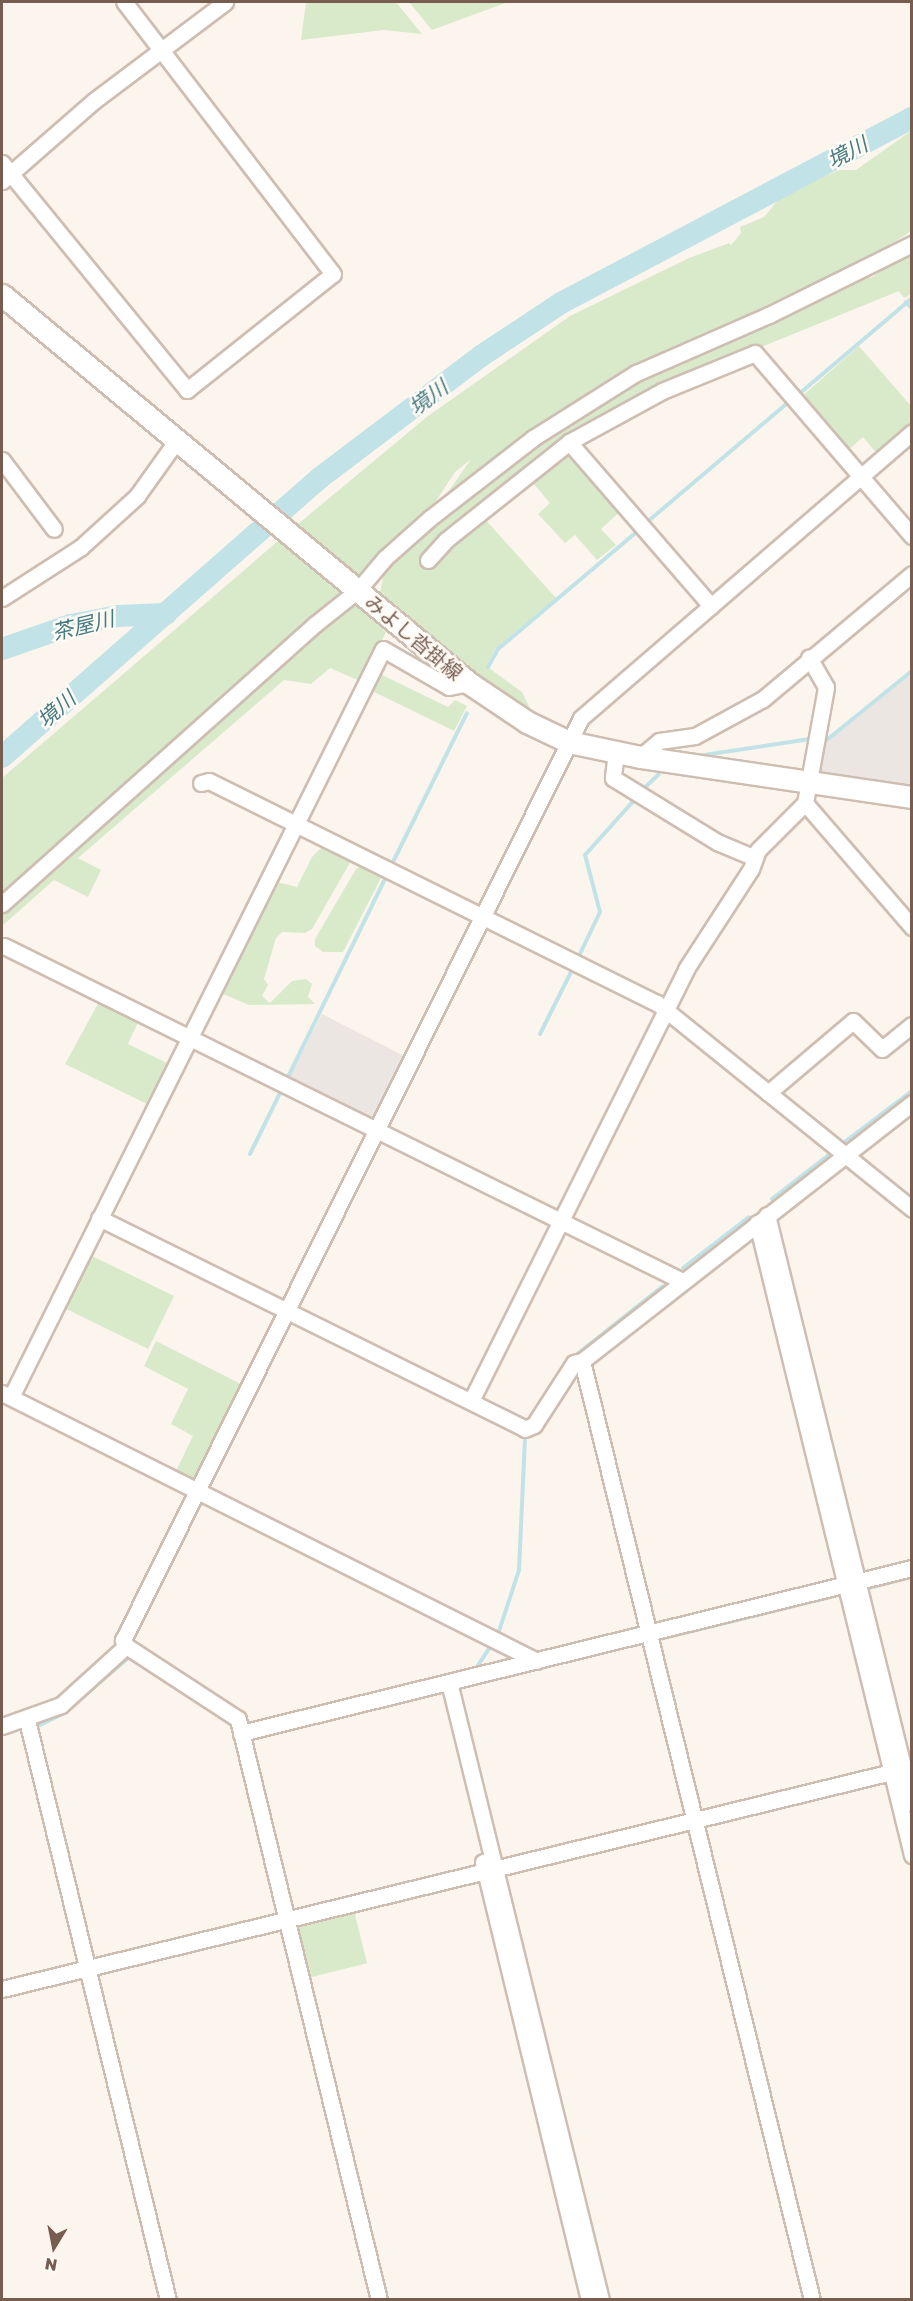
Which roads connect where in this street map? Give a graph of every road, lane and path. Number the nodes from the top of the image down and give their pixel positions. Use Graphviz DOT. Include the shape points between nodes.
graph roads {
  1 [pos="124,2"];
  2 [pos="225,2"];
  3 [pos="162,50"];
  4 [pos="4,172"];
  5 [pos="912,244"];
  6 [pos="2,295"];
  7 [pos="912,432"];
  8 [pos="570,442"];
  9 [pos="182,444"];
  10 [pos="2,460"];
  11 [pos="861,476"];
  12 [pos="54,529"];
  13 [pos="912,536"];
  14 [pos="428,560"];
  15 [pos="912,574"];
  16 [pos="358,590"];
  17 [pos="2,598"];
  18 [pos="711,606"];
  19 [pos="809,658"];
  20 [pos="469,683"];
  21 [pos="569,742"];
  22 [pos="616,752"];
  23 [pos="640,757"];
  24 [pos="201,783"];
  25 [pos="808,794"];
  26 [pos="912,797"];
  27 [pos="296,824"];
  28 [pos="755,858"];
  29 [pos="2,904"];
  30 [pos="482,916"];
  31 [pos="912,927"];
  32 [pos="4,946"];
  33 [pos="667,1011"];
  34 [pos="912,1025"];
  35 [pos="189,1037"];
  36 [pos="768,1093"];
  37 [pos="912,1103"];
  38 [pos="375,1130"];
  39 [pos="844,1156"];
  40 [pos="912,1209"];
  41 [pos="99,1218"];
  42 [pos="762,1219"];
  43 [pos="562,1222"];
  44 [pos="682,1281"];
  45 [pos="287,1310"];
  46 [pos="582,1361"];
  47 [pos="6,1395"];
  48 [pos="471,1401"];
  49 [pos="197,1490"];
  50 [pos="912,1568"];
  51 [pos="852,1583"];
  52 [pos="650,1634"];
  53 [pos="126,1646"];
  54 [pos="537,1661"];
  55 [pos="444,1683"];
  56 [pos="27,1720"];
  57 [pos="2,1726"];
  58 [pos="241,1733"];
  59 [pos="902,1770"];
  60 [pos="912,1803"];
  61 [pos="693,1820"];
  62 [pos="912,1855"];
  63 [pos="490,1870"];
  64 [pos="289,1919"];
  65 [pos="88,1969"];
  66 [pos="2,1989"];
  67 [pos="168,2300"];
  68 [pos="379,2300"];
  69 [pos="589,2300"];
  70 [pos="601,2300"];
  71 [pos="812,2300"];
  1 -- 3 [label="street"];
  2 -- 3 [label="street"];
  3 -- 4 [label="street"];
  3 -- 4 [label="street" via="333,274 187,390"];
  5 -- 16 [label="street" via="613,386 459,493 385,558"];
  6 -- 9 [label="main road, みよし沓掛線"];
  7 -- 11 [label="street"];
  8 -- 11 [label="street" via="662,391 755,353"];
  8 -- 14 [label="street" via="464,525"];
  8 -- 18 [label="street"];
  9 -- 16 [label="main road, みよし沓掛線"];
  9 -- 17 [label="street" via="137,496 81,547"];
  10 -- 12 [label="street"];
  11 -- 13 [label="street"];
  11 -- 18 [label="street"];
  15 -- 19 [label="street" via="853,627"];
  16 -- 20 [label="main road, みよし沓掛線"];
  16 -- 29 [label="street"];
  18 -- 21 [label="street" via="581,718"];
  19 -- 23 [label="street" via="763,699 695,736 659,741"];
  19 -- 25 [label="street" via="826,687"];
  20 -- 21 [label="main road, みよし沓掛線" via="527,722"];
  20 -- 27 [label="street" via="449,687 383,649"];
  21 -- 22 [label="main road, みよし沓掛線"];
  21 -- 30 [label="street"];
  22 -- 23 [label="main road, みよし沓掛線"];
  22 -- 28 [label="street" via="614,778 717,842"];
  23 -- 25 [label="main road, みよし沓掛線"];
  24 -- 27 [label="street" via="209,781"];
  25 -- 26 [label="main road, みよし沓掛線"];
  25 -- 28 [label="street"];
  25 -- 31 [label="street"];
  27 -- 30 [label="street"];
  27 -- 35 [label="street"];
  28 -- 33 [label="street" via="686,969"];
  30 -- 33 [label="street"];
  30 -- 38 [label="street"];
  32 -- 35 [label="street"];
  33 -- 36 [label="street"];
  33 -- 43 [label="street"];
  34 -- 36 [label="street" via="882,1049 853,1021"];
  35 -- 38 [label="street"];
  35 -- 41 [label="street"];
  36 -- 39 [label="street"];
  37 -- 39 [label="street"];
  38 -- 43 [label="street"];
  38 -- 45 [label="street"];
  39 -- 40 [label="street"];
  39 -- 42 [label="street"];
  41 -- 45 [label="street"];
  41 -- 47 [label="street"];
  42 -- 44 [label="street"];
  42 -- 51 [label="street"];
  43 -- 44 [label="street"];
  43 -- 48 [label="street"];
  44 -- 46 [label="street"];
  45 -- 48 [label="street"];
  45 -- 49 [label="street"];
  46 -- 48 [label="street" via="574,1363 534,1425 525,1429"];
  46 -- 52 [label="street"];
  47 -- 49 [label="street"];
  49 -- 53 [label="street" via="123,1640"];
  49 -- 54 [label="street"];
  50 -- 51 [label="street"];
  51 -- 52 [label="street"];
  51 -- 59 [label="street"];
  52 -- 54 [label="street"];
  52 -- 61 [label="street"];
  53 -- 56 [label="street" via="61,1705"];
  53 -- 58 [label="street" via="238,1719"];
  54 -- 55 [label="street"];
  55 -- 58 [label="street"];
  55 -- 63 [label="street"];
  56 -- 57 [label="street"];
  56 -- 65 [label="street"];
  58 -- 64 [label="street"];
  59 -- 60 [label="street"];
  59 -- 61 [label="street"];
  59 -- 62 [label="street"];
  61 -- 63 [label="street"];
  61 -- 71 [label="street"];
  63 -- 64 [label="street"];
  63 -- 69 [label="street"];
  63 -- 70 [label="street"];
  64 -- 65 [label="street"];
  64 -- 68 [label="street"];
  65 -- 66 [label="street"];
  65 -- 67 [label="street"];
}
